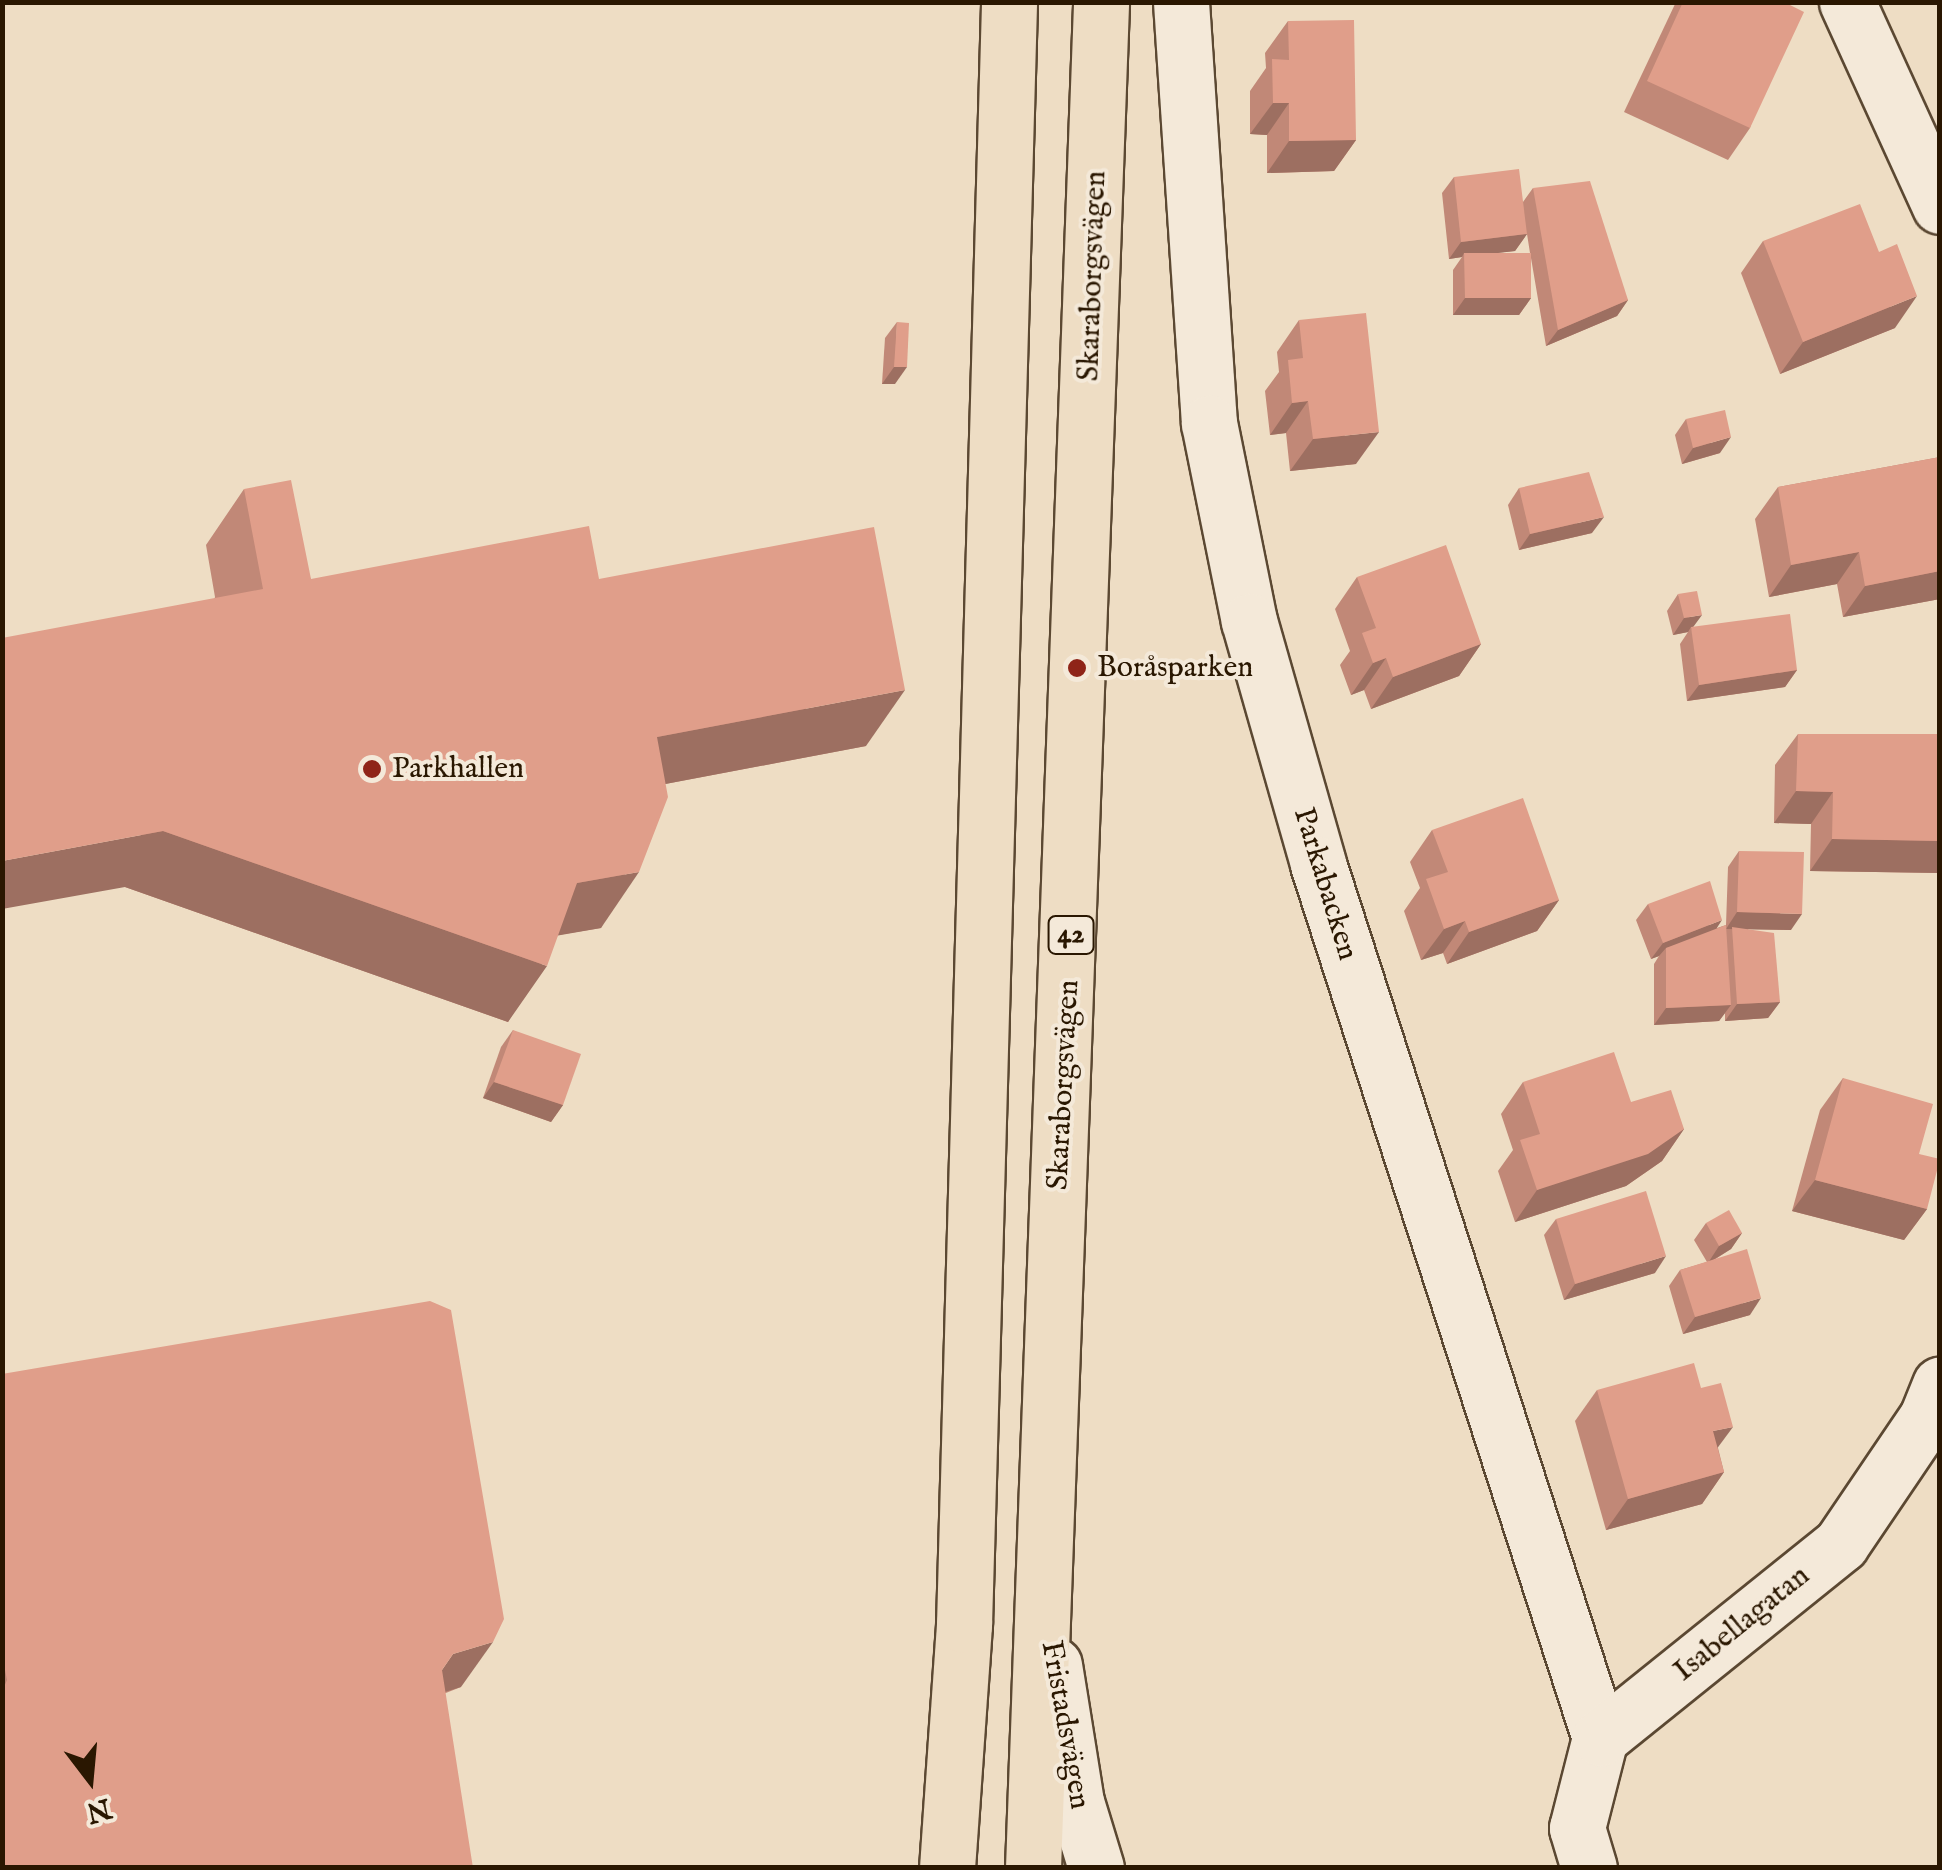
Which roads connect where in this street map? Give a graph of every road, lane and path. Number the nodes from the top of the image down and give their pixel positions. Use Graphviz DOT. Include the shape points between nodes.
graph roads {
  1 [pos="1009,2"];
  2 [pos="1101,2"];
  3 [pos="1181,2"];
  4 [pos="1847,2"];
  5 [pos="1940,206"];
  6 [pos="1940,1384"];
  7 [pos="1040,1580"];
  8 [pos="1600,1738"];
  9 [pos="947,1868"];
  10 [pos="1033,1868"];
  11 [pos="1096,1868"];
  12 [pos="1589,1868"];
  1 -- 9 [label="main road" via="964,1625"];
  2 -- 7 [label="main road, Skaraborgsvägen / 42" via="1068,1017"];
  3 -- 8 [label="street, Parkabacken" via="1209,422 1248,621 1318,864"];
  4 -- 5 [label="street"];
  6 -- 8 [label="street, Isabellagatan" via="1927,1416 1842,1544"];
  7 -- 10 [label="main road, Skaraborgsvägen / 42"];
  7 -- 11 [label="street, Fristadsvägen" via="1076,1802"];
  8 -- 12 [label="street" via="1578,1828"];
}
